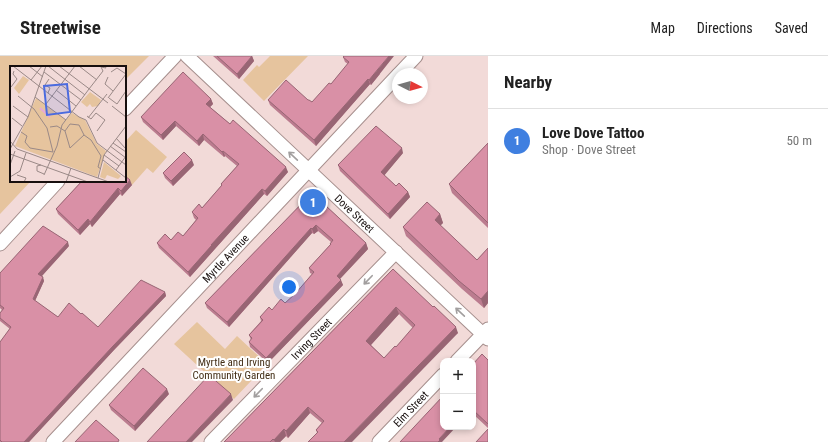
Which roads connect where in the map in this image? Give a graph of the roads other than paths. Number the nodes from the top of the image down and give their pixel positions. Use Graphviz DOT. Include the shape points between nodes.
graph roads {
  1 [pos="175,56"];
  2 [pos="187,56"];
  3 [pos="416,56"];
  4 [pos="405,68"];
  5 [pos="392,82"];
  6 [pos="126,108"];
  7 [pos="308,170"];
  8 [pos="57,182"];
  9 [pos="0,244"];
  10 [pos="396,252"];
  11 [pos="486,334"];
  12 [pos="460,358"];
  13 [pos="440,378"];
  14 [pos="53,442"];
  15 [pos="211,442"];
  16 [pos="379,442"];
  1 -- 6 [label="street"];
  7 -- 2 [label="street, Dove Street, one-way"];
  3 -- 4 [label="street, Myrtle Avenue"];
  5 -- 7 [label="street, Myrtle Avenue"];
  7 -- 10 [label="street, Dove Street"];
  7 -- 14 [label="street, Myrtle Avenue"];
  8 -- 9 [label="street"];
  11 -- 10 [label="street, Dove Street, one-way"];
  10 -- 15 [label="street, Irving Street, one-way"];
  11 -- 12 [label="street"];
  13 -- 16 [label="street, Elm Street"];
}
